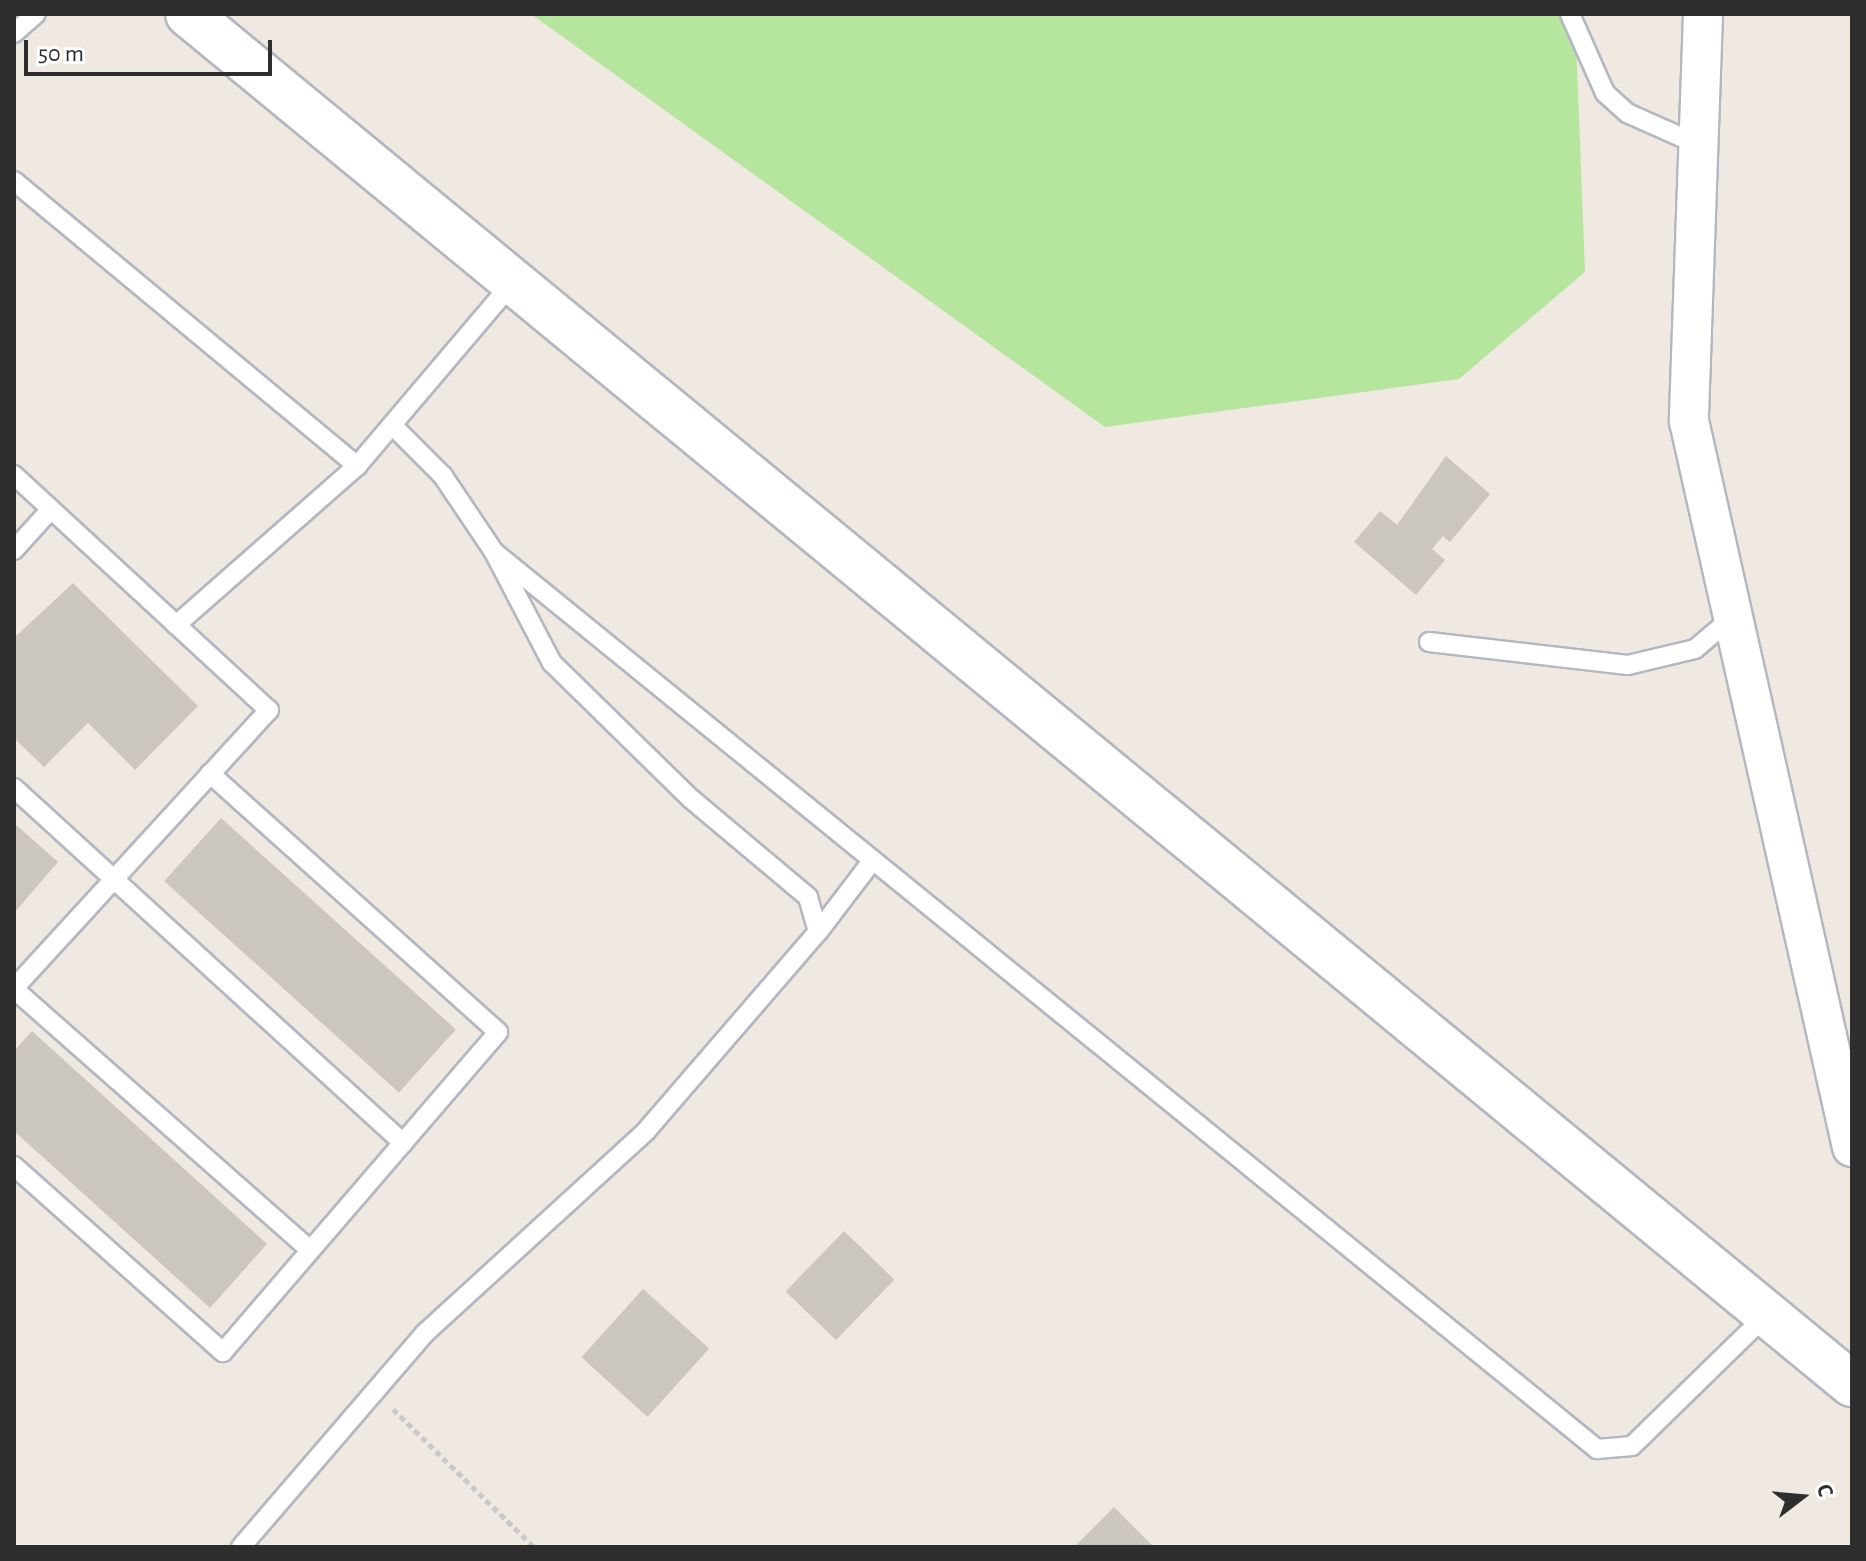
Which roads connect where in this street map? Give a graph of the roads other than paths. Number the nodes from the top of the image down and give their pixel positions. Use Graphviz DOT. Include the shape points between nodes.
graph roads {
  1 [pos="36,14"];
  2 [pos="188,14"];
  3 [pos="1570,14"];
  4 [pos="1703,14"];
  5 [pos="14,33"];
  6 [pos="1697,144"];
  7 [pos="14,181"];
  8 [pos="515,280"];
  9 [pos="392,425"];
  10 [pos="357,466"];
  11 [pos="14,475"];
  12 [pos="51,509"];
  13 [pos="14,550"];
  14 [pos="494,552"];
  15 [pos="1734,616"];
  16 [pos="176,625"];
  17 [pos="1429,642"];
  18 [pos="210,774"];
  19 [pos="14,788"];
  20 [pos="872,861"];
  21 [pos="114,879"];
  22 [pos="818,932"];
  23 [pos="14,989"];
  24 [pos="403,1143"];
  25 [pos="1852,1147"];
  26 [pos="14,1166"];
  27 [pos="310,1250"];
  28 [pos="1765,1316"];
  29 [pos="1852,1384"];
  30 [pos="241,1547"];
  1 -- 5 [label="lane"];
  2 -- 8 [label="main road"];
  3 -- 6 [label="lane" via="1605,93 1627,113"];
  4 -- 6 [label="street"];
  6 -- 15 [label="street" via="1689,421"];
  7 -- 10 [label="lane"];
  8 -- 9 [label="lane"];
  8 -- 28 [label="main road"];
  9 -- 10 [label="lane"];
  9 -- 14 [label="lane" via="443,476"];
  10 -- 16 [label="lane"];
  11 -- 12 [label="lane"];
  12 -- 13 [label="lane"];
  12 -- 16 [label="lane"];
  14 -- 20 [label="lane"];
  14 -- 22 [label="lane" via="552,663 690,798 808,897"];
  15 -- 17 [label="lane" via="1695,649 1628,665"];
  15 -- 25 [label="street"];
  16 -- 18 [label="lane" via="269,710"];
  18 -- 21 [label="lane"];
  18 -- 24 [label="lane" via="498,1032"];
  19 -- 21 [label="lane"];
  20 -- 22 [label="lane"];
  20 -- 28 [label="lane" via="1597,1449 1632,1446"];
  21 -- 23 [label="lane"];
  21 -- 24 [label="lane"];
  22 -- 30 [label="lane" via="646,1131 425,1333"];
  23 -- 27 [label="lane"];
  24 -- 27 [label="lane"];
  26 -- 27 [label="lane" via="223,1352"];
  28 -- 29 [label="main road"];
}
